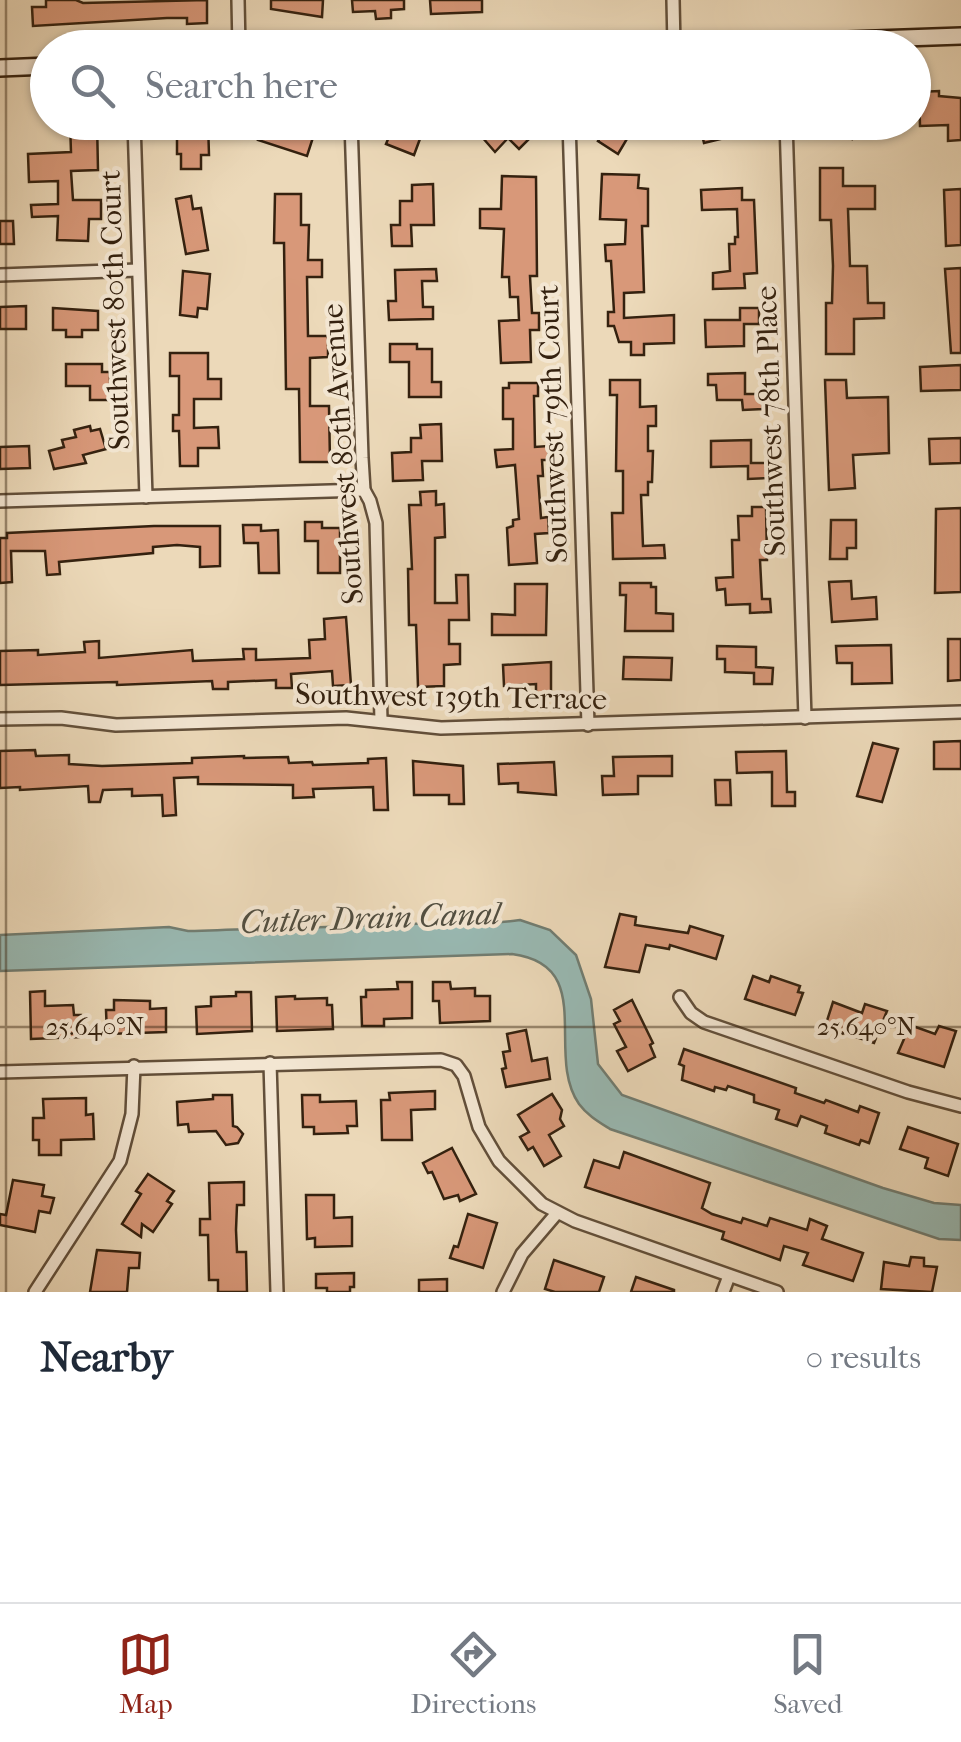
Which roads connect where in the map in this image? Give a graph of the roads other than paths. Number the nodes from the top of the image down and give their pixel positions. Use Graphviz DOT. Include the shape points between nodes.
graph roads {
  1 [pos="238,0"];
  2 [pos="673,0"];
  3 [pos="239,30"];
  4 [pos="674,30"];
  5 [pos="961,36"];
  6 [pos="931,38"];
  7 [pos="30,67"];
  8 [pos="0,68"];
  9 [pos="134,140"];
  10 [pos="353,140"];
  11 [pos="570,140"];
  12 [pos="787,140"];
  13 [pos="138,270"];
  14 [pos="0,275"];
  15 [pos="364,490"];
  16 [pos="146,497"];
  17 [pos="0,501"];
  18 [pos="961,712"];
  19 [pos="0,718"];
  20 [pos="805,718"];
  21 [pos="381,721"];
  22 [pos="588,724"];
  23 [pos="680,997"];
  24 [pos="270,1063"];
  25 [pos="134,1066"];
  26 [pos="0,1072"];
  27 [pos="961,1106"];
  28 [pos="557,1212"];
  29 [pos="730,1276"];
  30 [pos="34,1292"];
  31 [pos="277,1292"];
  32 [pos="503,1292"];
  33 [pos="723,1292"];
  34 [pos="777,1292"];
  1 -- 3 [label="street"];
  2 -- 4 [label="street"];
  5 -- 6 [label="street"];
  7 -- 8 [label="street"];
  9 -- 13 [label="street, Southwest 80th Court"];
  10 -- 15 [label="street, Southwest 80th Avenue"];
  11 -- 22 [label="street, Southwest 79th Court"];
  12 -- 20 [label="street, Southwest 78th Place"];
  13 -- 14 [label="street"];
  13 -- 16 [label="street, Southwest 80th Court"];
  15 -- 16 [label="street"];
  15 -- 21 [label="street, Southwest 80th Avenue" via="376,523"];
  16 -- 17 [label="street"];
  18 -- 20 [label="street, Southwest 139th Terrace"];
  19 -- 21 [label="street, Southwest 139th Terrace" via="116,724"];
  20 -- 22 [label="street, Southwest 139th Terrace"];
  21 -- 22 [label="street, Southwest 139th Terrace" via="441,728"];
  23 -- 27 [label="street" via="704,1022"];
  24 -- 25 [label="street"];
  24 -- 28 [label="street" via="426,1058 456,1066 498,1162"];
  24 -- 31 [label="street"];
  25 -- 26 [label="street"];
  25 -- 30 [label="street" via="132,1114 120,1161"];
  28 -- 29 [label="street"];
  28 -- 32 [label="street" via="522,1254"];
  29 -- 33 [label="street"];
  29 -- 34 [label="street"];
}
